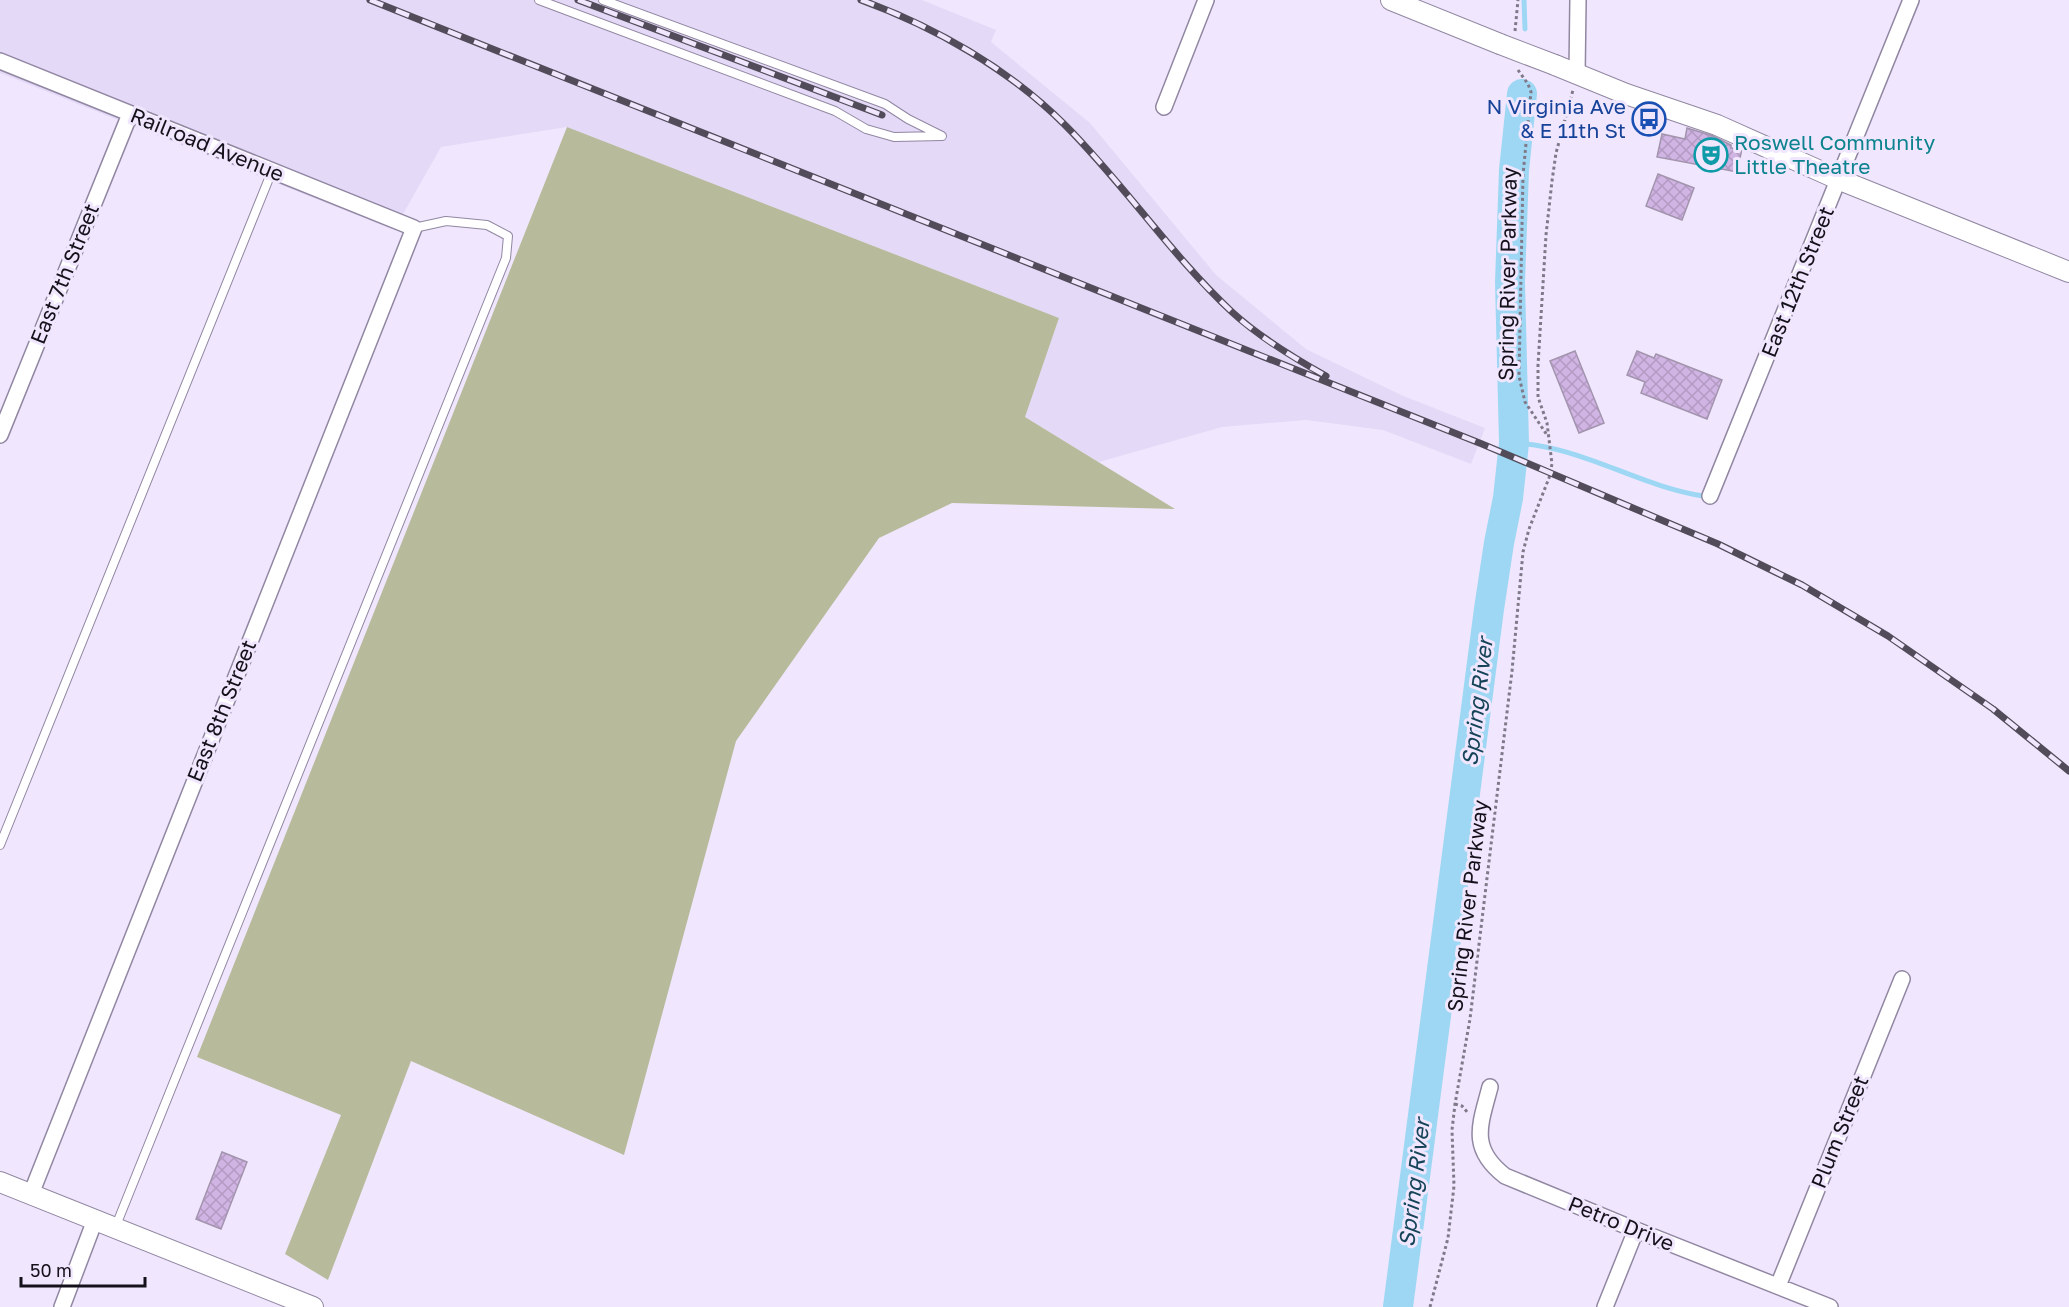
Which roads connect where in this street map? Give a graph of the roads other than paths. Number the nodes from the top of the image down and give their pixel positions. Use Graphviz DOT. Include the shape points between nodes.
graph roads {
  1 [pos="539,0"];
  2 [pos="603,0"];
  3 [pos="1206,0"];
  4 [pos="1391,0"];
  5 [pos="1578,0"];
  6 [pos="1911,0"];
  7 [pos="0,62"];
  8 [pos="1577,74"];
  9 [pos="1164,107"];
  10 [pos="130,114"];
  11 [pos="272,171"];
  12 [pos="1840,180"];
  13 [pos="414,228"];
  14 [pos="2069,272"];
  15 [pos="0,435"];
  16 [pos="1710,496"];
  17 [pos="0,845"];
  18 [pos="1902,979"];
  19 [pos="1490,1086"];
  20 [pos="0,1182"];
  21 [pos="31,1194"];
  22 [pos="95,1221"];
  23 [pos="115,1228"];
  24 [pos="1636,1230"];
  25 [pos="1778,1286"];
  26 [pos="62,1307"];
  27 [pos="313,1307"];
  28 [pos="1605,1307"];
  29 [pos="1830,1307"];
  1 -- 2 [label="lane" via="835,111 866,129 894,137 942,136 885,104"];
  3 -- 9 [label="street"];
  4 -- 8 [label="street, bridge" via="1508,39"];
  5 -- 8 [label="street"];
  6 -- 12 [label="street, East 12th Street"];
  7 -- 10 [label="street, Railroad Avenue"];
  8 -- 12 [label="street" via="1718,124"];
  10 -- 11 [label="street, Railroad Avenue"];
  10 -- 15 [label="street, East 7th Street"];
  11 -- 13 [label="street, Railroad Avenue"];
  11 -- 17 [label="lane"];
  12 -- 14 [label="street"];
  12 -- 16 [label="street, East 12th Street"];
  13 -- 21 [label="street, East 8th Street"];
  13 -- 23 [label="lane" via="446,221 487,225 508,236 506,258"];
  18 -- 25 [label="street, Plum Street"];
  19 -- 24 [label="street, Petro Drive" via="1480,1133 1488,1161 1505,1176"];
  20 -- 21 [label="street"];
  21 -- 22 [label="street"];
  22 -- 23 [label="street"];
  22 -- 26 [label="street"];
  23 -- 27 [label="street"];
  24 -- 25 [label="street, Petro Drive"];
  24 -- 28 [label="street"];
  25 -- 29 [label="street, Petro Drive"];
}
